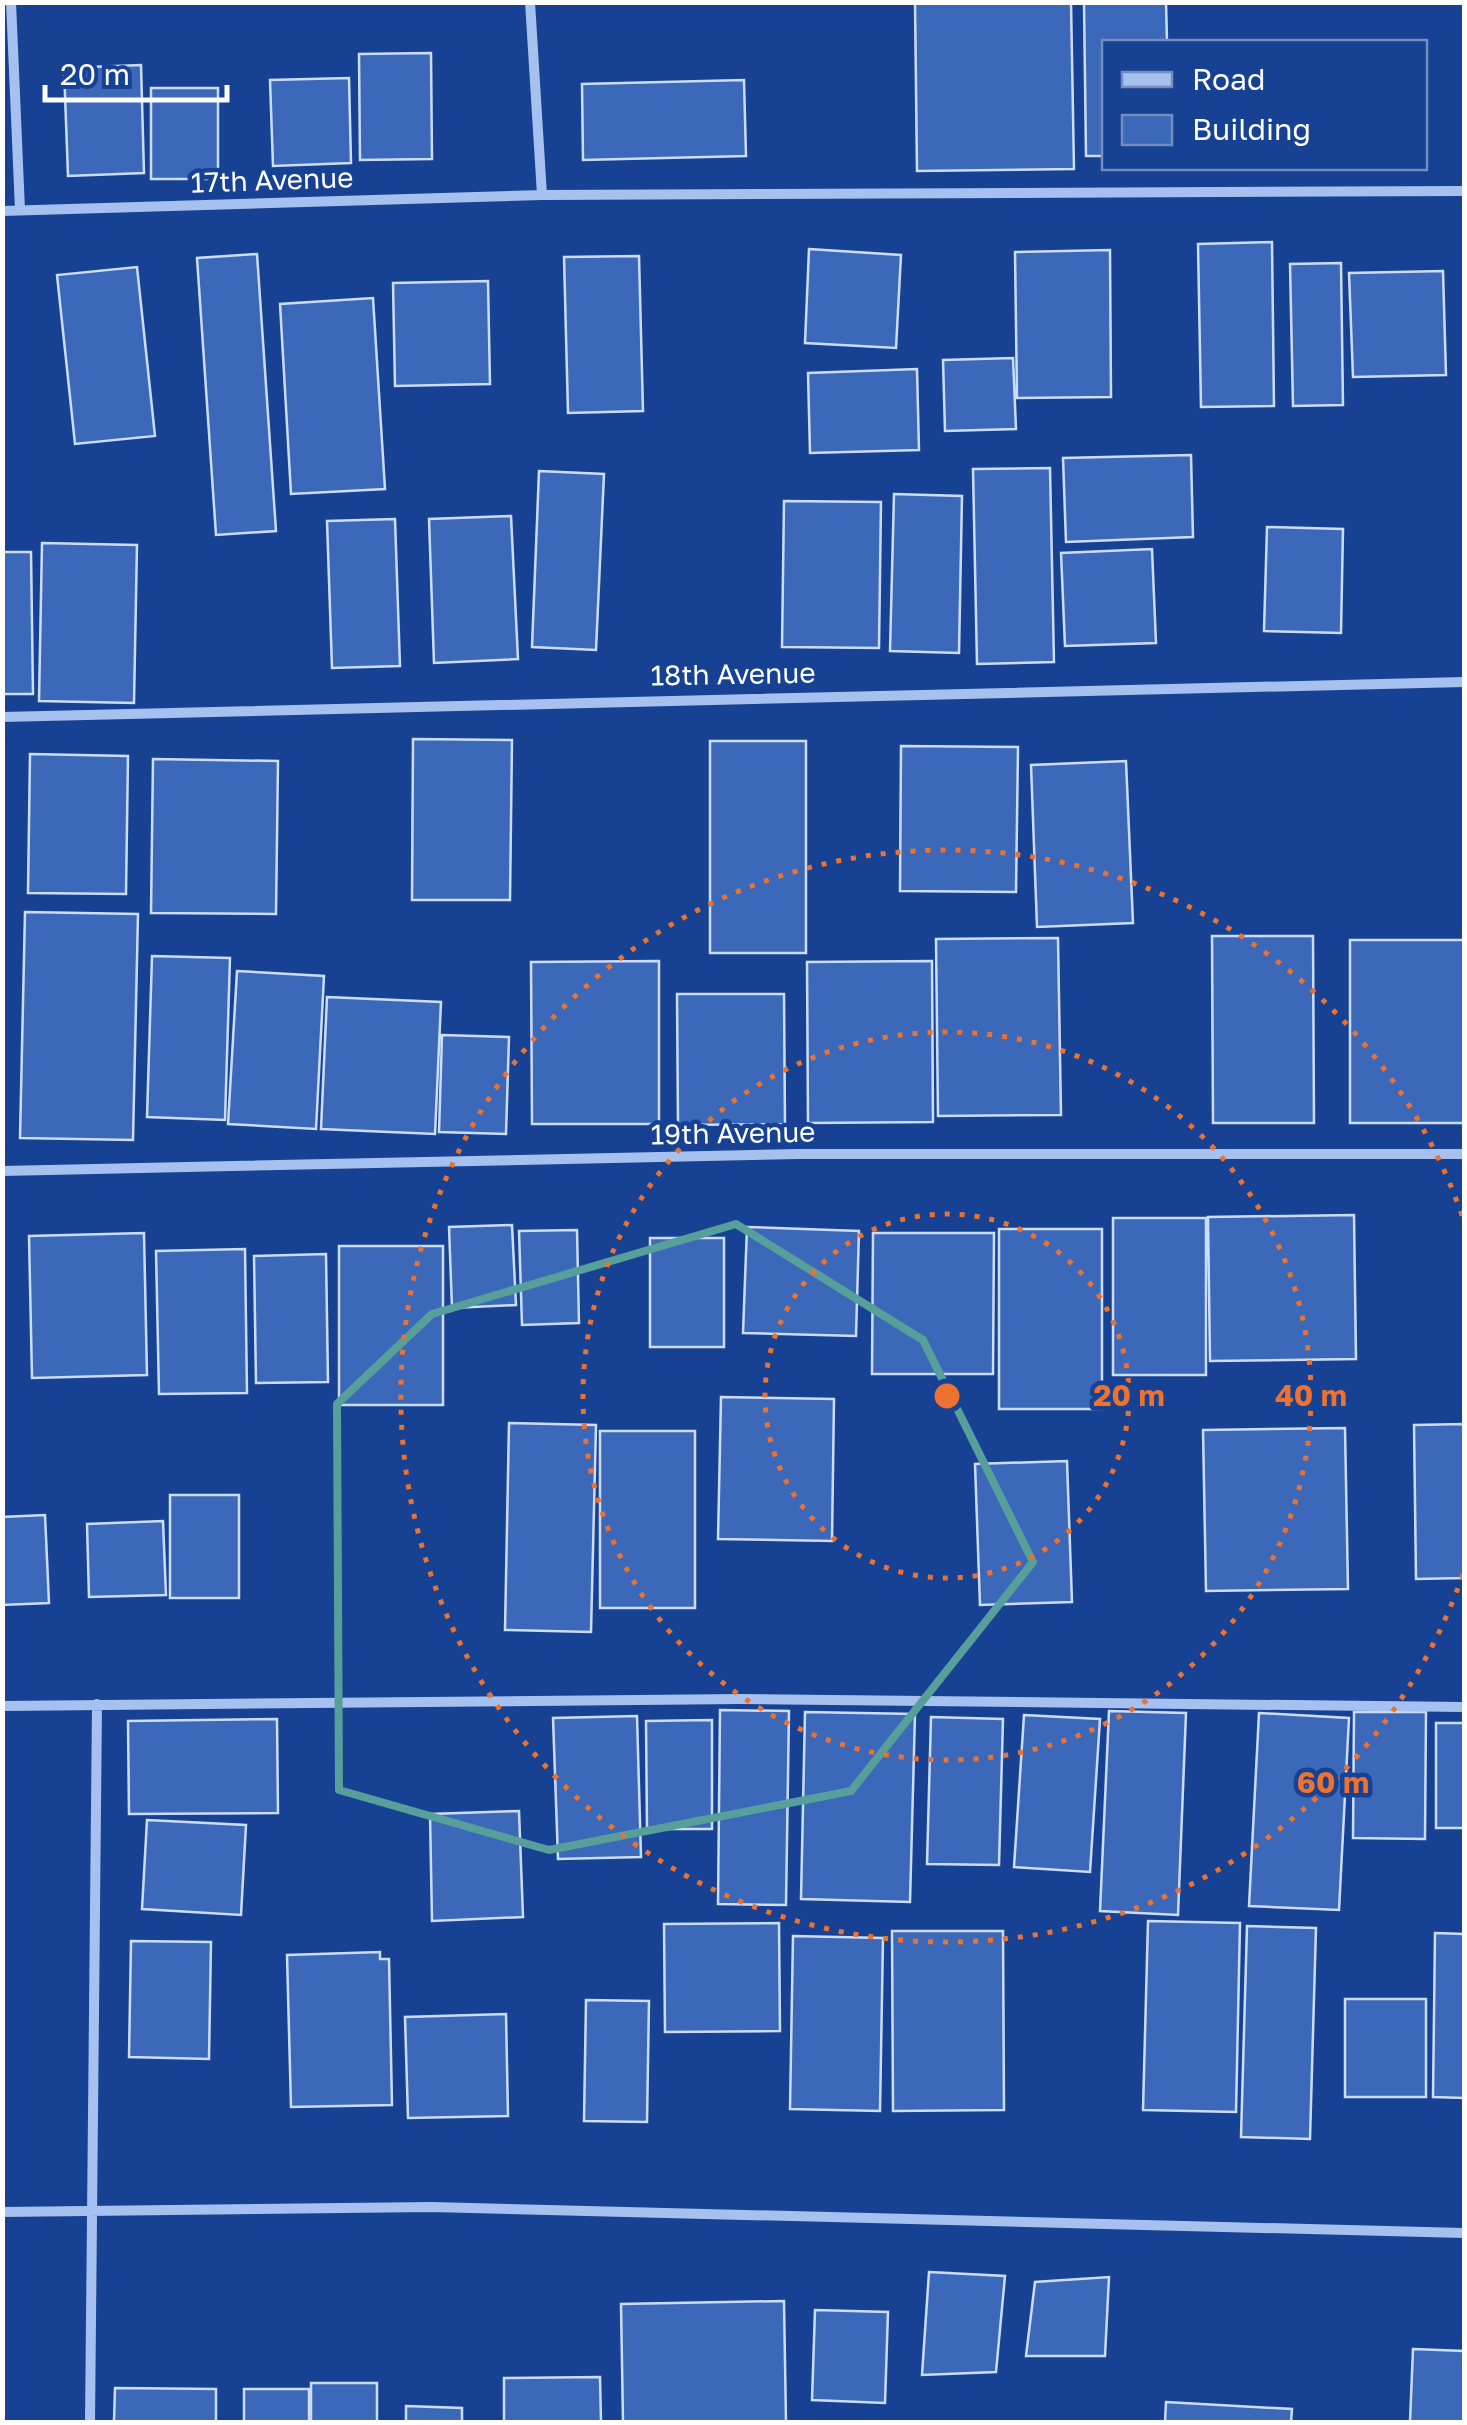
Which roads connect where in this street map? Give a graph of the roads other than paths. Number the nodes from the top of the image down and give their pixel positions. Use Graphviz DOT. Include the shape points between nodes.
graph roads {
  1 [pos="12,2"];
  2 [pos="530,2"];
  3 [pos="1464,191"];
  4 [pos="542,195"];
  5 [pos="20,210"];
  6 [pos="2,211"];
  7 [pos="1464,682"];
  8 [pos="2,717"];
  9 [pos="1464,1154"];
  10 [pos="2,1171"];
  11 [pos="97,1704"];
  12 [pos="2,1706"];
  13 [pos="1464,1707"];
  14 [pos="92,2211"];
  15 [pos="2,2212"];
  16 [pos="1464,2233"];
  17 [pos="90,2422"];
  1 -- 5 [label="street"];
  2 -- 4 [label="street"];
  3 -- 4 [label="street, 17th Avenue"];
  4 -- 5 [label="street, 17th Avenue"];
  5 -- 6 [label="street, 17th Avenue"];
  7 -- 8 [label="street, 18th Avenue"];
  9 -- 10 [label="street, 19th Avenue" via="798,1154"];
  11 -- 12 [label="street"];
  11 -- 13 [label="street" via="740,1698"];
  11 -- 14 [label="street"];
  14 -- 15 [label="street"];
  14 -- 16 [label="street" via="432,2207"];
  14 -- 17 [label="street"];
}
